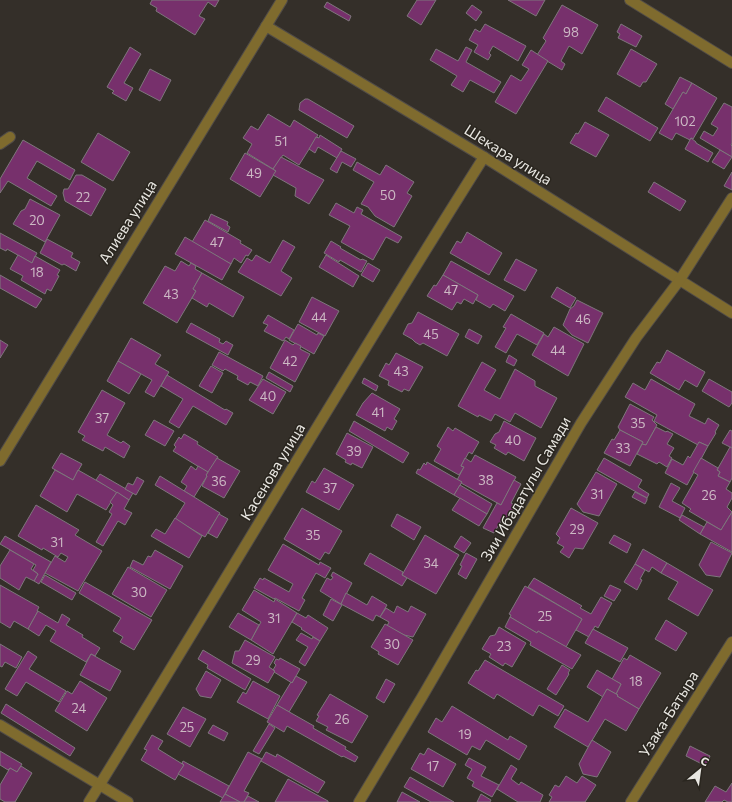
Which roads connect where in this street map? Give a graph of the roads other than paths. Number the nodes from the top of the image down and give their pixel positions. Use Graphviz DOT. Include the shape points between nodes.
graph roads {
  1 [pos="282,0"];
  2 [pos="630,0"];
  3 [pos="266,26"];
  4 [pos="732,63"];
  5 [pos="10,137"];
  6 [pos="0,144"];
  7 [pos="484,157"];
  8 [pos="732,198"];
  9 [pos="679,281"];
  10 [pos="732,313"];
  11 [pos="0,461"];
  12 [pos="732,642"];
  13 [pos="0,725"];
  14 [pos="100,785"];
  15 [pos="89,802"];
  16 [pos="128,802"];
  17 [pos="359,802"];
  18 [pos="631,802"];
  1 -- 3 [label="street, Алиева улица"];
  2 -- 4 [label="street"];
  3 -- 7 [label="street, Шекара улица"];
  3 -- 11 [label="street, Алиева улица"];
  5 -- 6 [label="street"];
  7 -- 9 [label="street, Шекара улица"];
  7 -- 14 [label="street, Касенова улица" via="402,287"];
  8 -- 9 [label="street, Зии Ибадатулы Самади"];
  9 -- 10 [label="street, Шекара улица"];
  9 -- 17 [label="street, Зии Ибадатулы Самади" via="636,338 581,422"];
  12 -- 18 [label="street, Узака-Батыра"];
  13 -- 14 [label="street"];
  14 -- 15 [label="street, Касенова улица"];
  14 -- 16 [label="street"];
}
